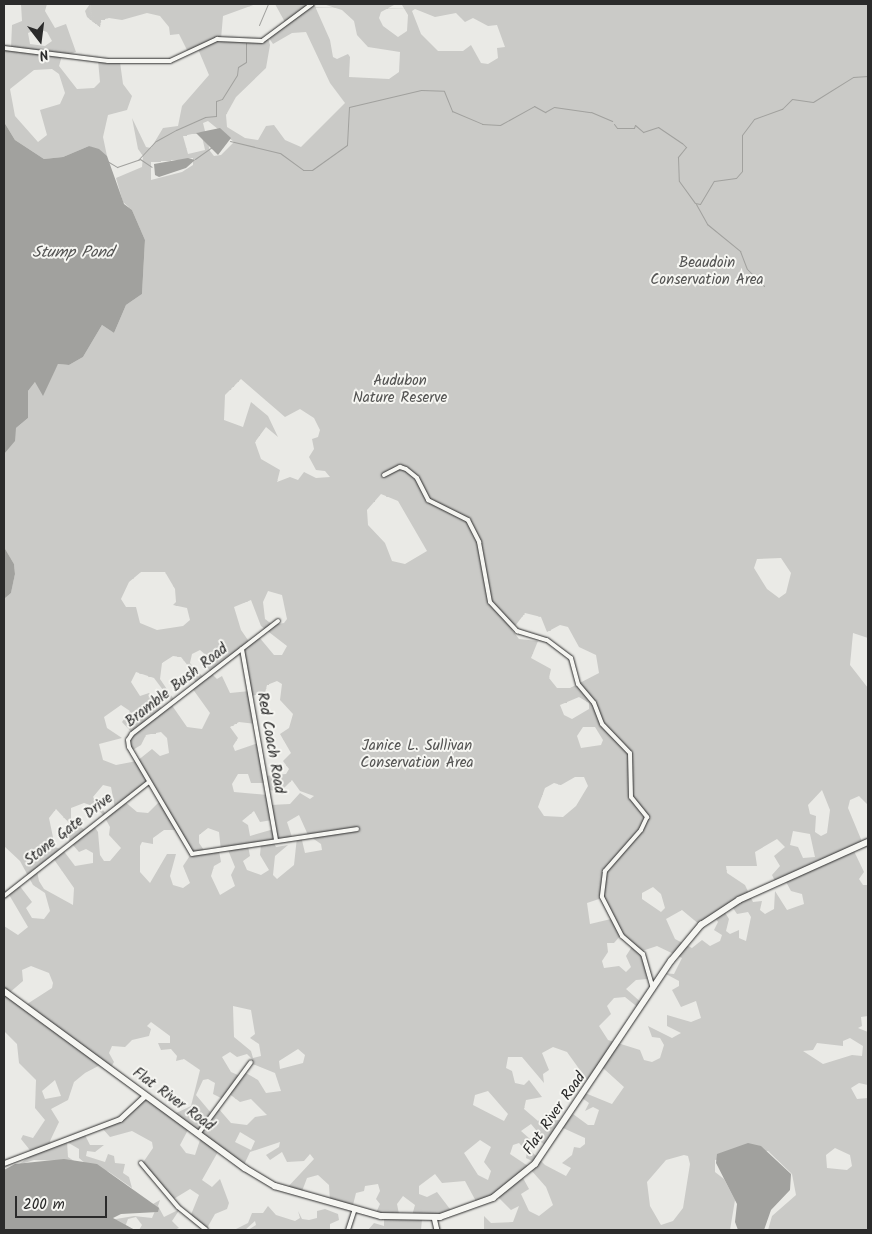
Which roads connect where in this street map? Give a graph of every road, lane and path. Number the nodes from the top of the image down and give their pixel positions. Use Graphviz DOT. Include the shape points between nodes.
graph roads {
  1 [pos="312,4"];
  2 [pos="4,48"];
  3 [pos="384,475"];
  4 [pos="278,621"];
  5 [pos="242,649"];
  6 [pos="149,782"];
  7 [pos="357,829"];
  8 [pos="276,840"];
  9 [pos="868,842"];
  10 [pos="4,896"];
  11 [pos="653,989"];
  12 [pos="4,991"];
  13 [pos="251,1062"];
  14 [pos="145,1096"];
  15 [pos="198,1134"];
  16 [pos="4,1163"];
  17 [pos="141,1164"];
  18 [pos="355,1210"];
  19 [pos="434,1217"];
  20 [pos="206,1230"];
  21 [pos="348,1230"];
  22 [pos="437,1230"];
  1 -- 2 [label="street" via="262,41 217,39 170,61 108,61"];
  3 -- 11 [label="street" via="400,468 406,469 420,482 428,500 468,520 479,542 490,602 517,631 547,640 572,658 578,684 594,703 602,724 630,753 632,799 647,817 641,830 605,872 602,897 622,936 643,954"];
  4 -- 5 [label="street, Bramble Bush Road"];
  5 -- 6 [label="street, Bramble Bush Road" via="128,738"];
  5 -- 8 [label="street, Red Coach Road"];
  6 -- 8 [label="street, Bramble Bush Road" via="192,854"];
  6 -- 10 [label="street, Stone Gate Drive"];
  7 -- 8 [label="street, Bramble Bush Road"];
  9 -- 11 [label="main road, Flat River Road" via="718,912 692,934"];
  11 -- 19 [label="main road, Flat River Road" via="536,1164 493,1198"];
  12 -- 14 [label="main road, Flat River Road"];
  13 -- 15 [label="street"];
  14 -- 15 [label="main road, Flat River Road"];
  14 -- 16 [label="street" via="120,1120"];
  15 -- 18 [label="main road, Flat River Road" via="275,1186"];
  17 -- 20 [label="street" via="178,1207"];
  18 -- 19 [label="main road, Flat River Road" via="396,1218"];
  18 -- 21 [label="street"];
  19 -- 22 [label="street"];
}
